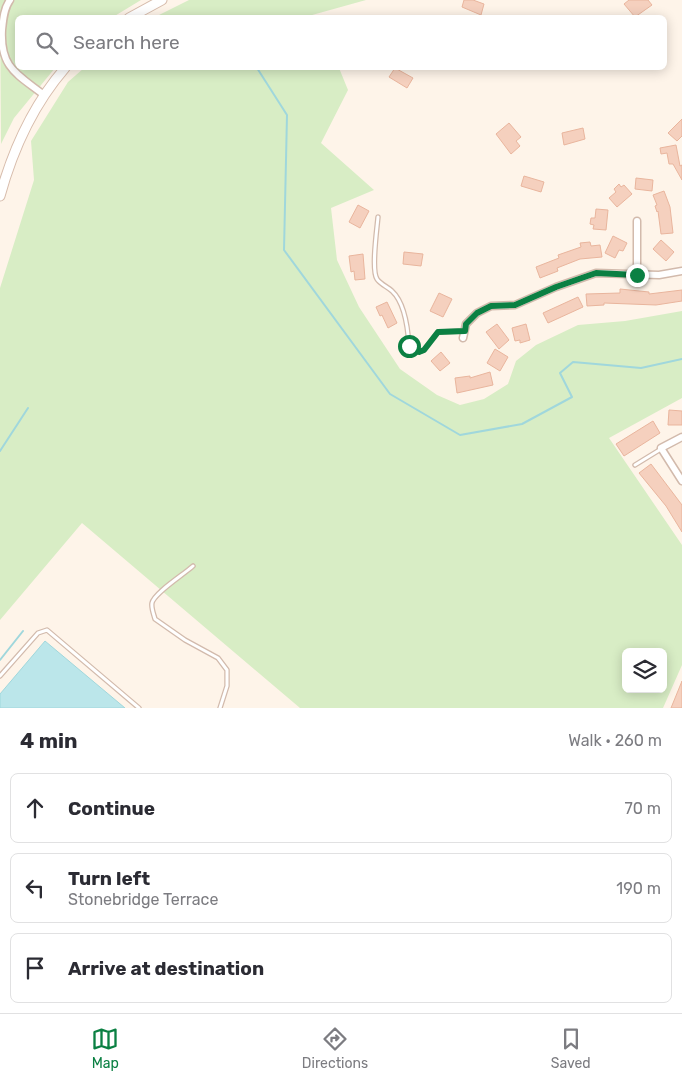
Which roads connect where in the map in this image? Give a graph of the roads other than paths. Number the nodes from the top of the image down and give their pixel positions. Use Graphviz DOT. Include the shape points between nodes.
graph roads {
  1 [pos="10,0"];
  2 [pos="162,0"];
  3 [pos="134,15"];
  4 [pos="63,70"];
  5 [pos="44,95"];
  6 [pos="0,196"];
  7 [pos="378,217"];
  8 [pos="637,221"];
  9 [pos="682,271"];
  10 [pos="637,275"];
  11 [pos="464,335"];
  12 [pos="682,437"];
  13 [pos="661,448"];
  14 [pos="635,465"];
  15 [pos="682,481"];
  16 [pos="193,566"];
  17 [pos="0,676"];
  18 [pos="139,708"];
  19 [pos="220,708"];
  1 -- 5 [label="street" via="2,20 3,54 13,71"];
  2 -- 3 [label="street"];
  4 -- 5 [label="street"];
  5 -- 6 [label="street" via="26,124"];
  7 -- 11 [label="lane" via="374,270 377,279 394,292 405,314 409,346 419,352 424,350 438,332"];
  8 -- 10 [label="street"];
  9 -- 10 [label="street"];
  10 -- 11 [label="street" via="596,273 515,305 491,306 466,324"];
  12 -- 13 [label="street"];
  13 -- 14 [label="lane"];
  13 -- 15 [label="street"];
  16 -- 19 [label="lane" via="157,593 152,604 154,619 218,658 227,670 227,686"];
  17 -- 18 [label="lane" via="38,633 47,630"];
}
